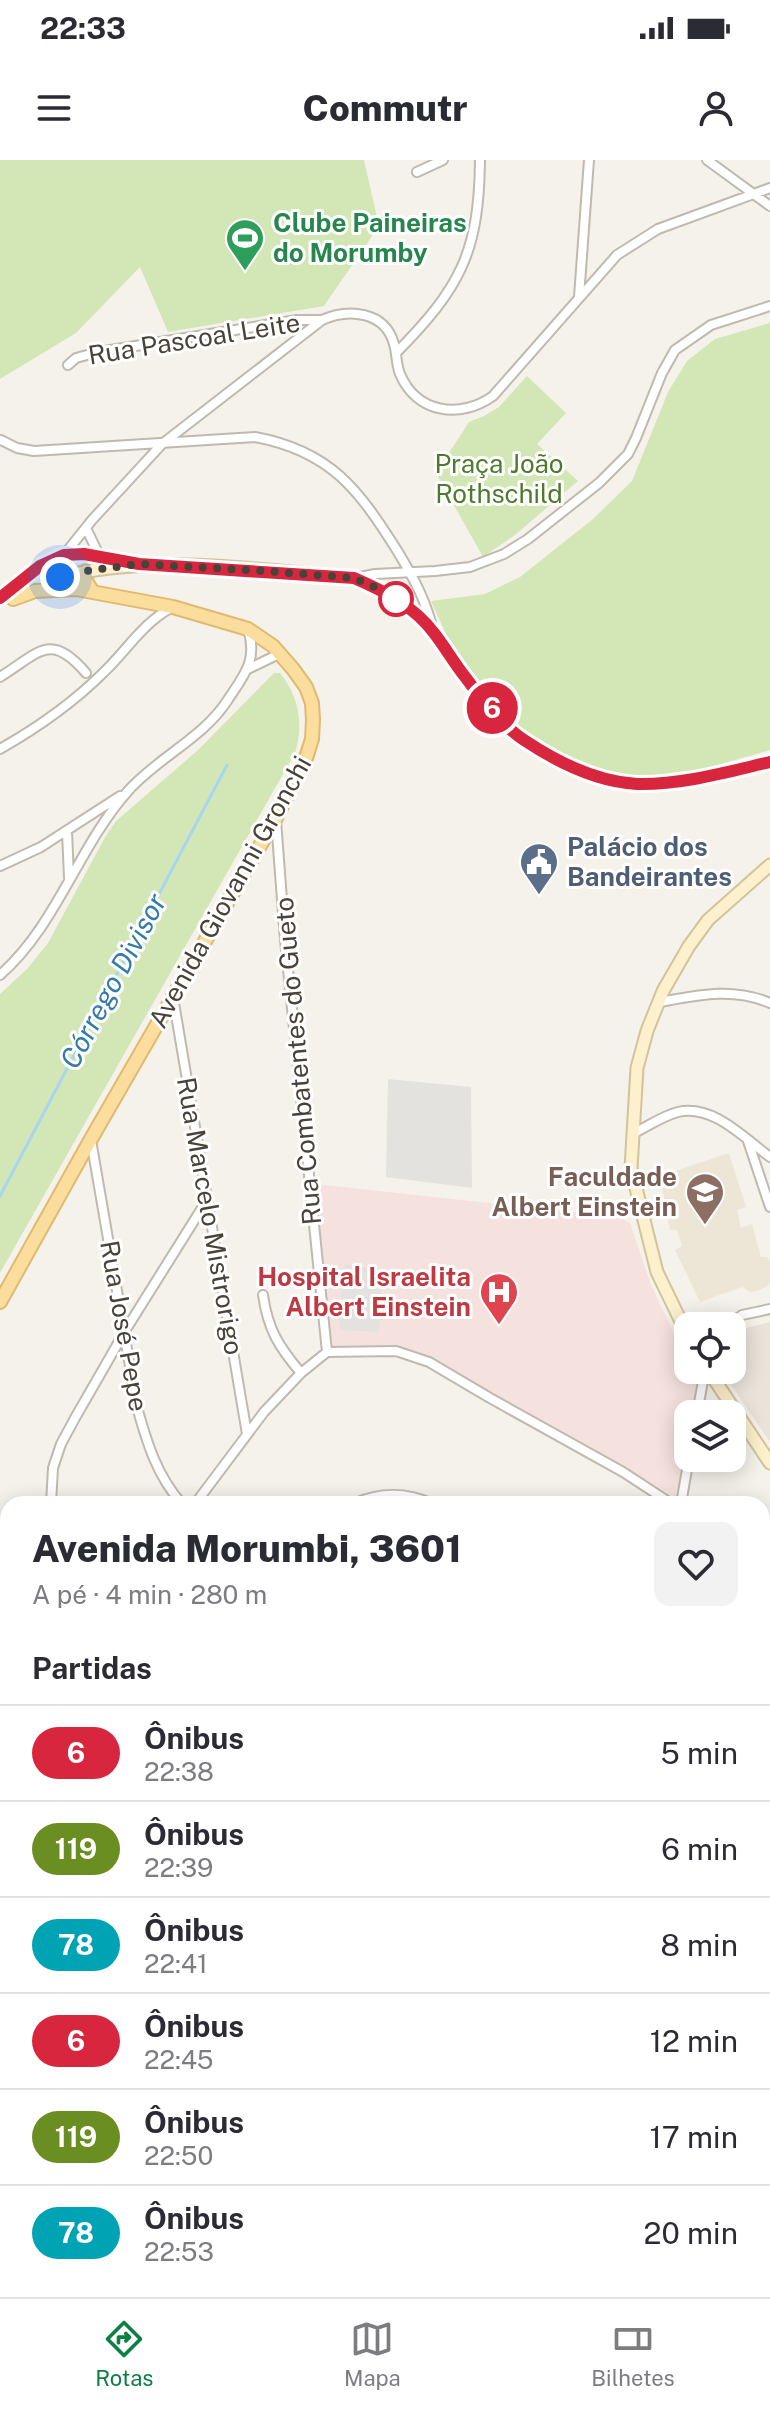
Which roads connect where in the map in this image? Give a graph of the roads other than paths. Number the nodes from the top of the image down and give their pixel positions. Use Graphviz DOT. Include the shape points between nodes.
graph roads {
  1 [pos="443,160"];
  2 [pos="480,160"];
  3 [pos="589,160"];
  4 [pos="707,160"];
  5 [pos="417,172"];
  6 [pos="770,188"];
  7 [pos="754,193"];
  8 [pos="770,206"];
  9 [pos="579,297"];
  10 [pos="770,306"];
  11 [pos="322,320"];
  12 [pos="396,353"];
  13 [pos="68,365"];
  14 [pos="1,440"];
  15 [pos="162,444"];
  16 [pos="86,528"];
  17 [pos="64,555"];
  18 [pos="100,557"];
  19 [pos="139,564"];
  20 [pos="40,566"];
  21 [pos="86,571"];
  22 [pos="410,572"];
  23 [pos="60,577"];
  24 [pos="354,578"];
  25 [pos="92,591"];
  26 [pos="6,598"];
  27 [pos="0,606"];
  28 [pos="173,607"];
  29 [pos="248,629"];
  30 [pos="433,631"];
  31 [pos="281,653"];
  32 [pos="248,669"];
  33 [pos="86,673"];
  34 [pos="0,677"];
  35 [pos="0,749"];
  36 [pos="770,762"];
  37 [pos="130,788"];
  38 [pos="276,818"];
  39 [pos="67,831"];
  40 [pos="0,866"];
  41 [pos="770,866"];
  42 [pos="69,879"];
  43 [pos="0,975"];
  44 [pos="173,997"];
  45 [pos="660,1002"];
  46 [pos="770,1003"];
  47 [pos="632,1134"];
  48 [pos="91,1139"];
  49 [pos="747,1140"];
  50 [pos="770,1157"];
  51 [pos="208,1199"];
  52 [pos="770,1207"];
  53 [pos="263,1295"];
  54 [pos="0,1302"];
  55 [pos="770,1309"];
  56 [pos="676,1312"];
  57 [pos="746,1314"];
  58 [pos="125,1331"];
  59 [pos="327,1352"];
  60 [pos="301,1373"];
  61 [pos="716,1384"];
  62 [pos="247,1434"];
  63 [pos="770,1463"];
  64 [pos="687,1472"];
  65 [pos="51,1496"];
  66 [pos="176,1496"];
  67 [pos="201,1496"];
  68 [pos="660,1496"];
  69 [pos="682,1496"];
  1 -- 5 [label="street"];
  2 -- 12 [label="street" via="473,235 461,271 421,328"];
  3 -- 9 [label="street"];
  4 -- 7 [label="street"];
  6 -- 7 [label="street"];
  7 -- 8 [label="street"];
  7 -- 9 [label="street" via="645,236 617,255"];
  9 -- 12 [label="street" via="493,396 465,410 433,407 411,392"];
  10 -- 22 [label="street" via="711,325 675,350 628,454 528,539 485,563"];
  11 -- 12 [label="street, Rua Pascoal Leite" via="346,313 370,317 388,332"];
  11 -- 13 [label="street, Rua Pascoal Leite" via="98,352"];
  11 -- 15 [label="street"];
  14 -- 15 [label="street" via="34,451"];
  15 -- 16 [label="street"];
  15 -- 22 [label="street" via="255,437 306,452 356,490"];
  16 -- 17 [label="street"];
  16 -- 18 [label="street"];
  17 -- 18 [label="main road"];
  17 -- 20 [label="main road"];
  18 -- 19 [label="main road"];
  19 -- 21 [label="main road"];
  19 -- 24 [label="main road"];
  20 -- 23 [label="main road, Avenida Giovanni Gronchi"];
  20 -- 26 [label="main road"];
  21 -- 23 [label="main road"];
  21 -- 25 [label="main road"];
  22 -- 24 [label="street"];
  22 -- 30 [label="street"];
  23 -- 25 [label="main road, Avenida Giovanni Gronchi"];
  23 -- 26 [label="main road"];
  24 -- 30 [label="main road" via="399,601"];
  25 -- 26 [label="main road, Avenida Giovanni Gronchi" via="51,589"];
  25 -- 28 [label="main road, Avenida Giovanni Gronchi"];
  26 -- 27 [label="main road"];
  28 -- 29 [label="main road, Avenida Giovanni Gronchi"];
  28 -- 35 [label="street" via="69,703"];
  29 -- 31 [label="main road, Avenida Giovanni Gronchi"];
  29 -- 32 [label="street" via="253,651"];
  30 -- 36 [label="main road" via="467,680 522,739 596,776 639,784 670,782"];
  31 -- 32 [label="street"];
  31 -- 38 [label="main road, Avenida Giovanni Gronchi" via="306,687 313,720 306,758"];
  32 -- 37 [label="street" via="224,706"];
  33 -- 34 [label="street" via="60,649 49,649"];
  37 -- 39 [label="street"];
  37 -- 42 [label="street" via="101,823"];
  38 -- 44 [label="main road, Avenida Giovanni Gronchi"];
  38 -- 59 [label="street, Rua Combatentes do Gueto"];
  39 -- 40 [label="street"];
  39 -- 42 [label="street"];
  41 -- 45 [label="main road" via="708,920"];
  42 -- 43 [label="street" via="50,916"];
  44 -- 48 [label="main road, Avenida Giovanni Gronchi"];
  44 -- 51 [label="street, Rua Marcelo Mistrorigo"];
  45 -- 46 [label="street" via="719,993"];
  45 -- 47 [label="main road" via="637,1068"];
  47 -- 49 [label="street" via="671,1114 691,1111 723,1121"];
  47 -- 56 [label="main road" via="631,1168 648,1238"];
  48 -- 54 [label="main road, Avenida Giovanni Gronchi"];
  48 -- 58 [label="street, Rua José Pepe"];
  49 -- 50 [label="street"];
  49 -- 52 [label="street"];
  51 -- 58 [label="street"];
  51 -- 62 [label="street, Rua Marcelo Mistrorigo"];
  53 -- 60 [label="street" via="271,1332"];
  55 -- 57 [label="street"];
  58 -- 65 [label="street" via="61,1444"];
  58 -- 66 [label="street, Rua José Pepe" via="147,1445"];
  59 -- 60 [label="street"];
  59 -- 68 [label="street" via="396,1351 429,1362"];
  60 -- 62 [label="street"];
  61 -- 63 [label="main road"];
  62 -- 67 [label="street"];
  64 -- 69 [label="street"];
}
